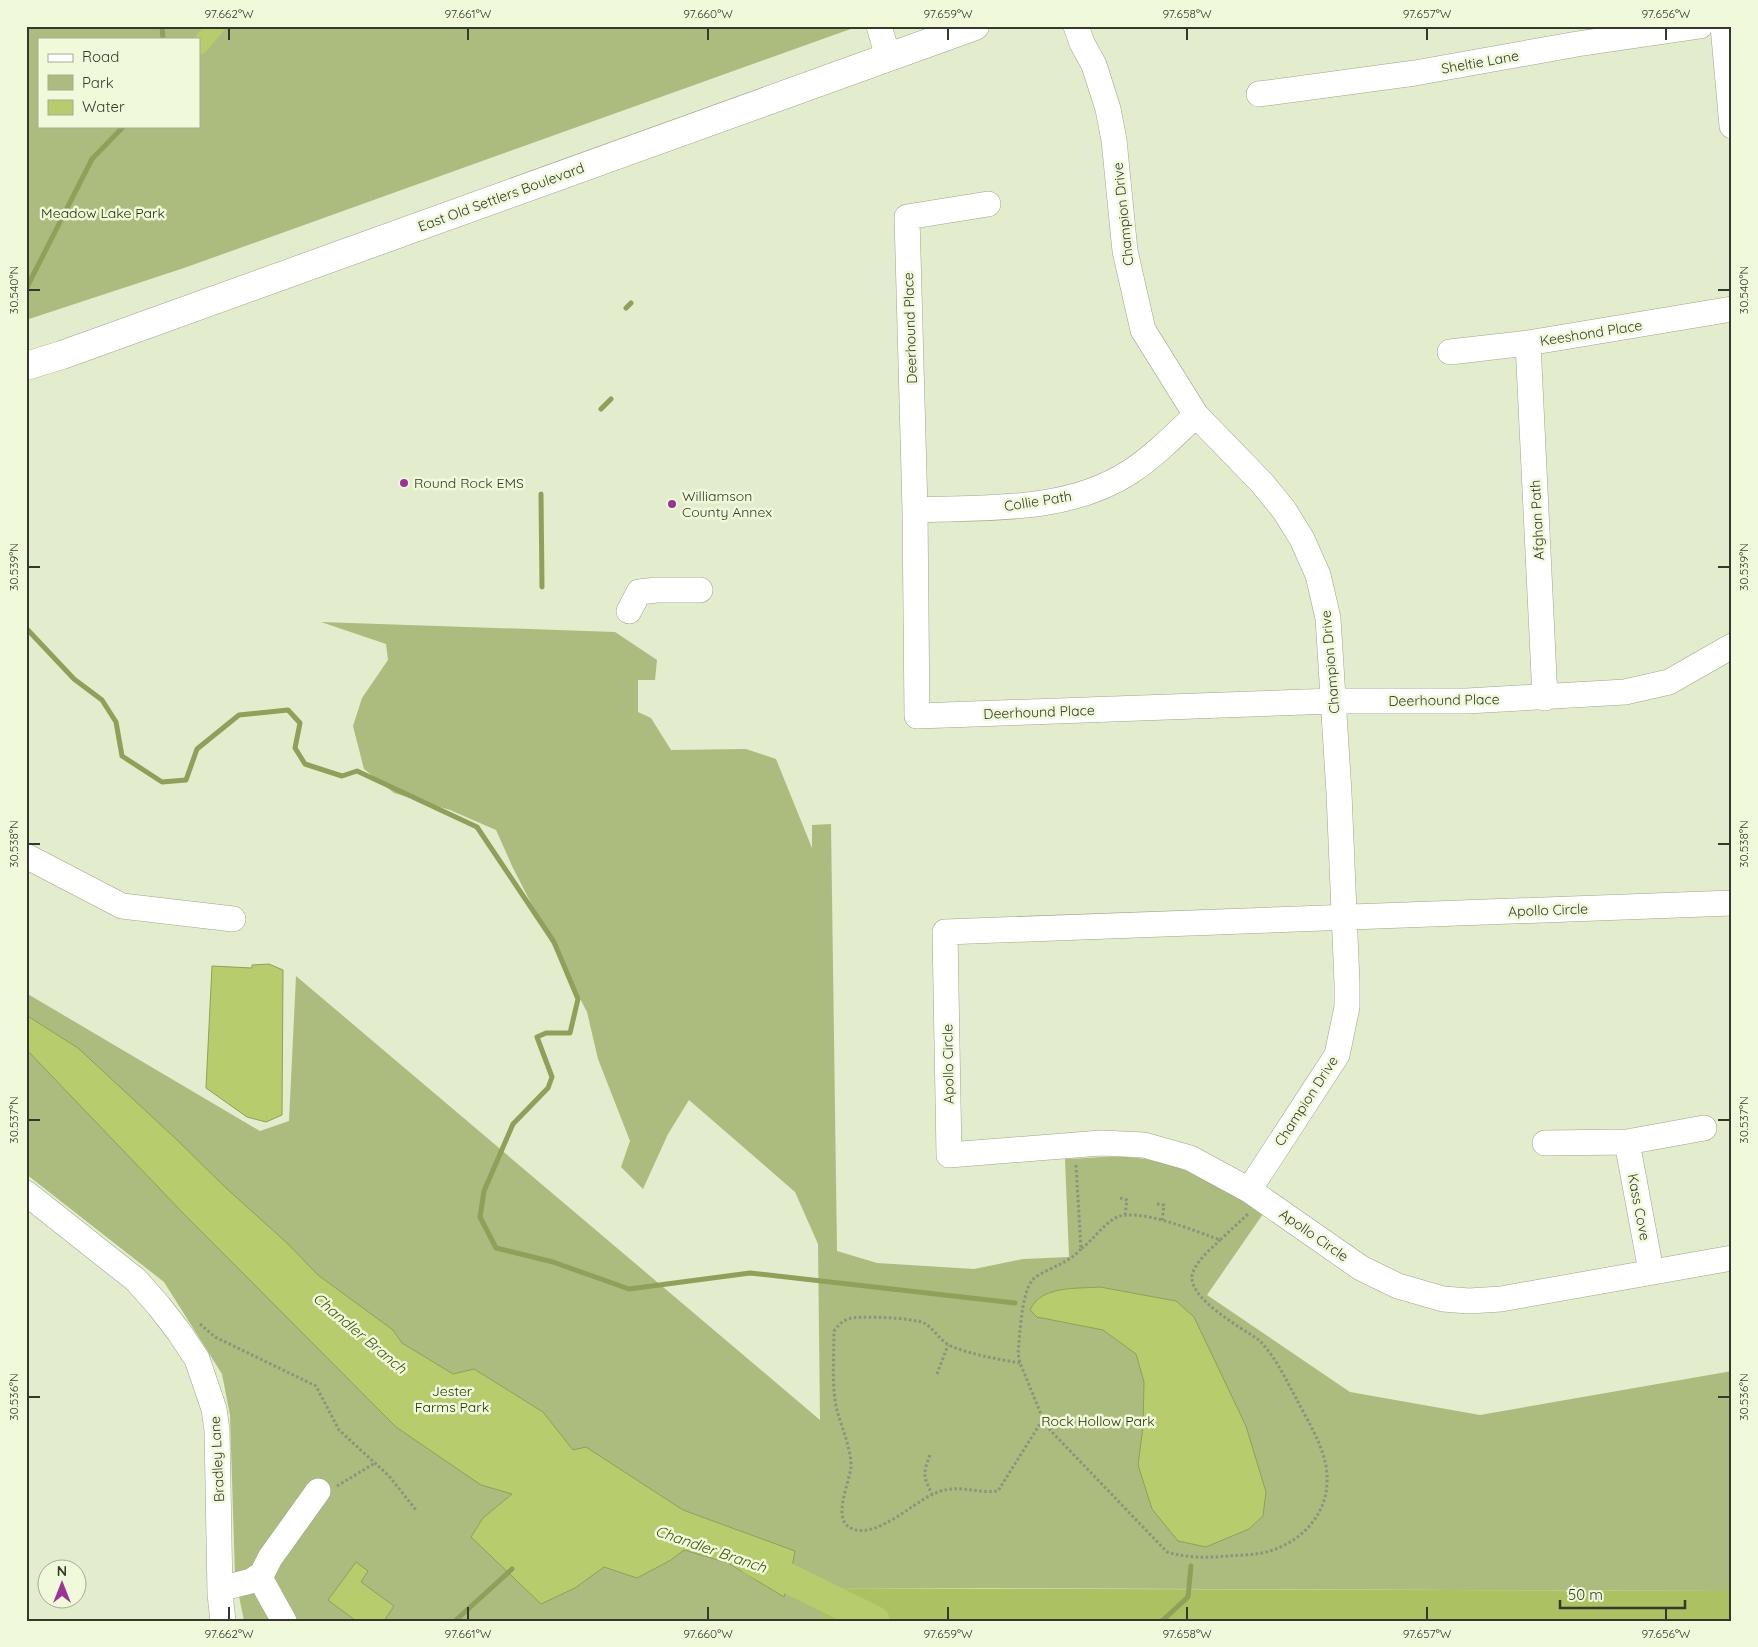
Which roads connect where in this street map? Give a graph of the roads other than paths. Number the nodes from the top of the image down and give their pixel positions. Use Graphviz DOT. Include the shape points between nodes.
graph roads {
  1 [pos="879,26"];
  2 [pos="974,26"];
  3 [pos="1076,26"];
  4 [pos="1700,26"];
  5 [pos="1722,26"];
  6 [pos="1575,35"];
  7 [pos="888,57"];
  8 [pos="1259,94"];
  9 [pos="1732,126"];
  10 [pos="988,204"];
  11 [pos="1732,309"];
  12 [pos="1528,343"];
  13 [pos="1450,352"];
  14 [pos="26,366"];
  15 [pos="1196,416"];
  16 [pos="915,510"];
  17 [pos="700,590"];
  18 [pos="629,610"];
  19 [pos="1732,646"];
  20 [pos="1545,698"];
  21 [pos="1334,701"];
  22 [pos="26,856"];
  23 [pos="1732,903"];
  24 [pos="1344,918"];
  25 [pos="233,919"];
  26 [pos="1704,1128"];
  27 [pos="1627,1142"];
  28 [pos="1545,1143"];
  29 [pos="26,1193"];
  30 [pos="1250,1200"];
  31 [pos="1732,1258"];
  32 [pos="1651,1272"];
  33 [pos="327,1489"];
  34 [pos="259,1576"];
  35 [pos="220,1589"];
  36 [pos="224,1621"];
  37 [pos="284,1621"];
  1 -- 7 [label="street"];
  2 -- 7 [label="main road, East Old Settlers Boulevard"];
  3 -- 15 [label="street, Champion Drive" via="1094,65 1108,109 1124,251 1143,330"];
  4 -- 6 [label="street, Sheltie Lane"];
  5 -- 9 [label="street"];
  6 -- 8 [label="street, Sheltie Lane" via="1415,73"];
  7 -- 14 [label="main road, East Old Settlers Boulevard"];
  10 -- 16 [label="street, Deerhound Place" via="907,217"];
  11 -- 12 [label="street, Keeshond Place"];
  12 -- 13 [label="street, Keeshond Place"];
  12 -- 20 [label="street, Afghan Path"];
  15 -- 16 [label="street, Collie Path" via="1154,454 1129,473 1104,486 1039,504"];
  15 -- 21 [label="street, Champion Drive" via="1262,483 1302,539 1318,575 1328,618"];
  16 -- 21 [label="street, Deerhound Place" via="917,716"];
  17 -- 18 [label="street" via="639,592"];
  19 -- 20 [label="street, Deerhound Place" via="1669,682 1625,692"];
  20 -- 21 [label="street, Deerhound Place"];
  21 -- 24 [label="street, Champion Drive"];
  22 -- 25 [label="street" via="122,906"];
  23 -- 24 [label="street, Apollo Circle"];
  24 -- 30 [label="street, Champion Drive" via="1347,1007 1337,1055"];
  24 -- 30 [label="street, Apollo Circle" via="945,932 949,1155 1101,1143 1144,1145 1190,1158"];
  26 -- 27 [label="street"];
  27 -- 28 [label="street"];
  27 -- 32 [label="street, Kass Cove"];
  29 -- 35 [label="street, Bradley Lane" via="136,1280 179,1332 197,1360 214,1409 217,1430"];
  30 -- 32 [label="street, Apollo Circle" via="1362,1268 1398,1286 1443,1299 1501,1299"];
  31 -- 32 [label="street, Apollo Circle"];
  33 -- 34 [label="street"];
  34 -- 35 [label="street"];
  34 -- 37 [label="street"];
  35 -- 36 [label="street, Bradley Lane"];
}
